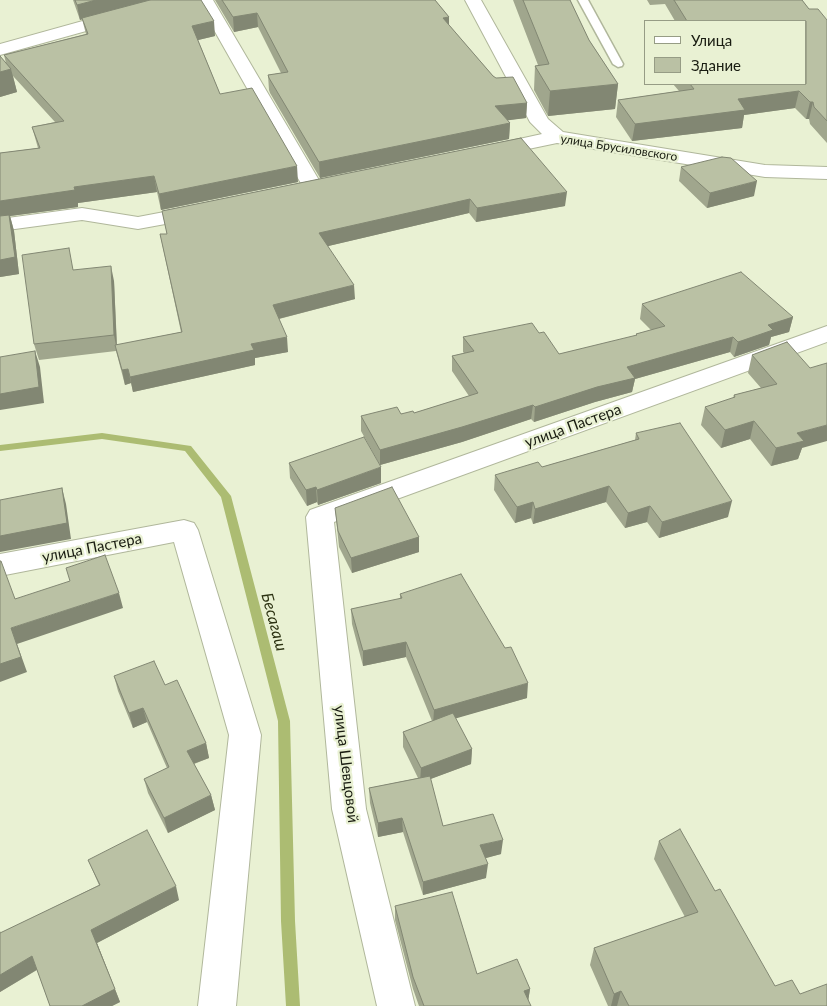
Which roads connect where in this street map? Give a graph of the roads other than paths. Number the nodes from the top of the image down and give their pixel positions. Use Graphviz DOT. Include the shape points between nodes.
graph roads {
  1 [pos="177,0"];
  2 [pos="205,0"];
  3 [pos="473,0"];
  4 [pos="583,0"];
  5 [pos="0,50"];
  6 [pos="618,64"];
  7 [pos="557,137"];
  8 [pos="469,155"];
  9 [pos="827,173"];
  10 [pos="313,188"];
  11 [pos="216,208"];
  12 [pos="0,225"];
  13 [pos="827,334"];
  14 [pos="320,518"];
  15 [pos="0,565"];
  16 [pos="217,1006"];
  17 [pos="396,1006"];
  1 -- 5 [label="street"];
  2 -- 10 [label="street"];
  3 -- 7 [label="street" via="540,122"];
  4 -- 6 [label="lane"];
  7 -- 8 [label="street, улица Брусиловского"];
  7 -- 9 [label="street, улица Брусиловского" via="765,171"];
  11 -- 12 [label="street" via="138,223 82,214"];
  13 -- 14 [label="street, улица Пастера"];
  14 -- 17 [label="street, улица Шевцовой" via="349,809"];
  15 -- 16 [label="street, улица Пастера" via="184,530 245,735"];
}
